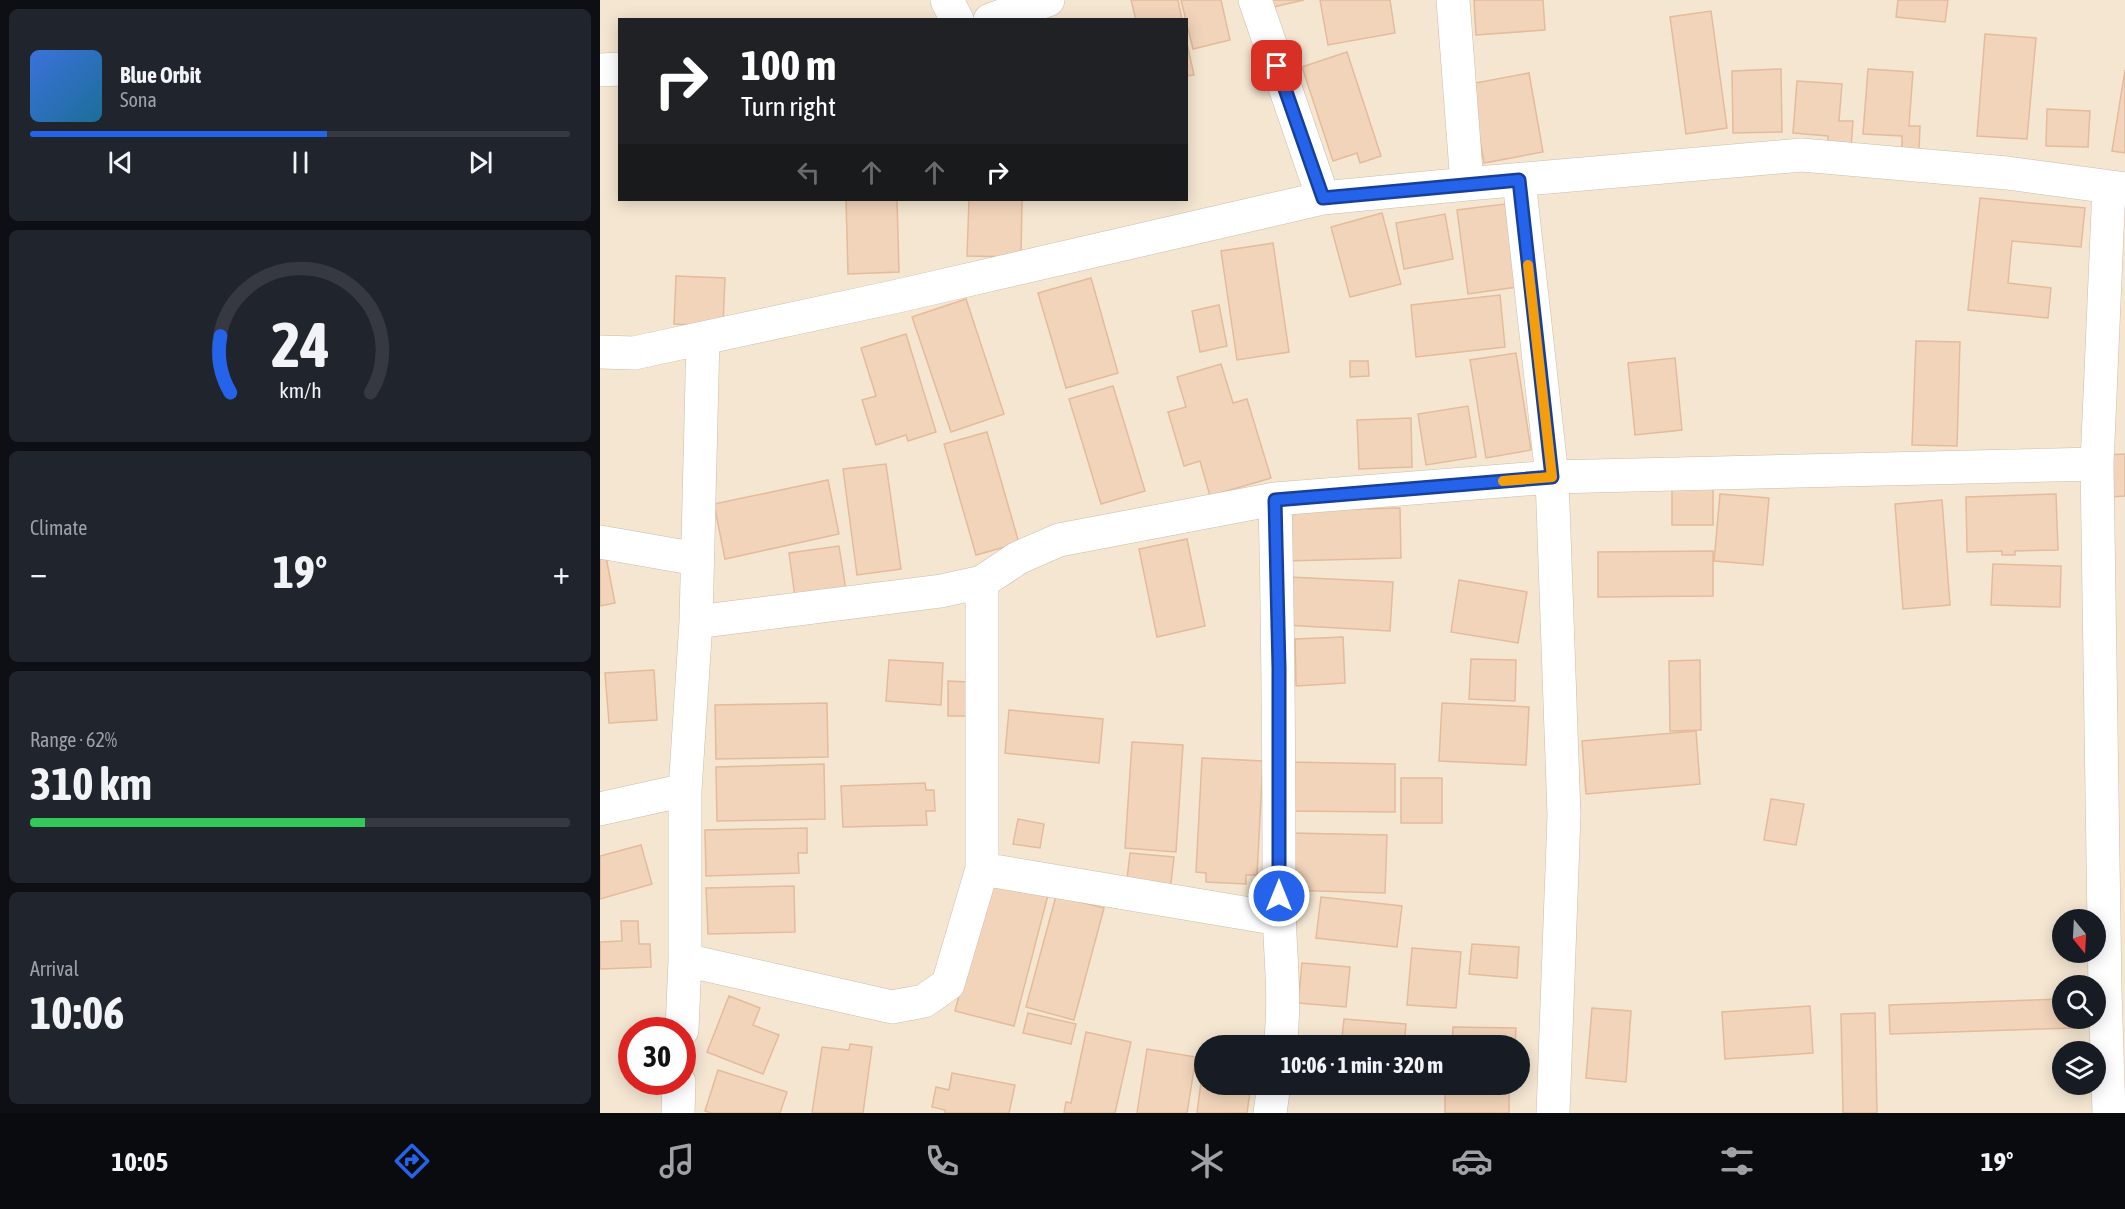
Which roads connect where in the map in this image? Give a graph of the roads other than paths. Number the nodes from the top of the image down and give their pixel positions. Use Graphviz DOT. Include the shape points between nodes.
graph roads {
  1 [pos="947,0"];
  2 [pos="1048,0"];
  3 [pos="1255,0"];
  4 [pos="1453,0"];
  5 [pos="956,18"];
  6 [pos="996,18"];
  7 [pos="618,69"];
  8 [pos="600,70"];
  9 [pos="1519,180"];
  10 [pos="1467,184"];
  11 [pos="2117,188"];
  12 [pos="1323,198"];
  13 [pos="703,338"];
  14 [pos="600,352"];
  15 [pos="2097,464"];
  16 [pos="1552,477"];
  17 [pos="1275,500"];
  18 [pos="600,542"];
  19 [pos="697,559"];
  20 [pos="982,582"];
  21 [pos="696,622"];
  22 [pos="685,790"];
  23 [pos="600,809"];
  24 [pos="982,869"];
  25 [pos="1279,919"];
  26 [pos="685,960"];
  27 [pos="2115,989"];
  28 [pos="683,1017"];
  29 [pos="1282,1035"];
  30 [pos="679,1095"];
  31 [pos="1272,1095"];
  32 [pos="678,1113"];
  33 [pos="1270,1113"];
  34 [pos="1553,1113"];
  35 [pos="2109,1113"];
  1 -- 5 [label="street"];
  2 -- 6 [label="street"];
  3 -- 12 [label="street"];
  4 -- 10 [label="street"];
  7 -- 8 [label="street"];
  9 -- 10 [label="street"];
  9 -- 11 [label="street" via="1802,155 2007,173"];
  9 -- 16 [label="street"];
  10 -- 12 [label="street"];
  11 -- 15 [label="street"];
  12 -- 13 [label="street"];
  13 -- 14 [label="street" via="634,353"];
  13 -- 19 [label="street"];
  15 -- 16 [label="street"];
  15 -- 27 [label="street"];
  16 -- 17 [label="street"];
  16 -- 34 [label="street" via="1564,815"];
  17 -- 20 [label="street" via="1059,540 1018,558"];
  17 -- 25 [label="street"];
  18 -- 19 [label="street"];
  19 -- 21 [label="street"];
  20 -- 21 [label="street" via="941,591"];
  20 -- 24 [label="street"];
  21 -- 22 [label="street"];
  22 -- 23 [label="street"];
  22 -- 26 [label="street"];
  24 -- 25 [label="street"];
  24 -- 26 [label="street" via="948,984 924,1001 892,1007"];
  25 -- 29 [label="street"];
  26 -- 28 [label="street"];
  27 -- 35 [label="street"];
  30 -- 32 [label="street"];
  31 -- 33 [label="street"];
}
